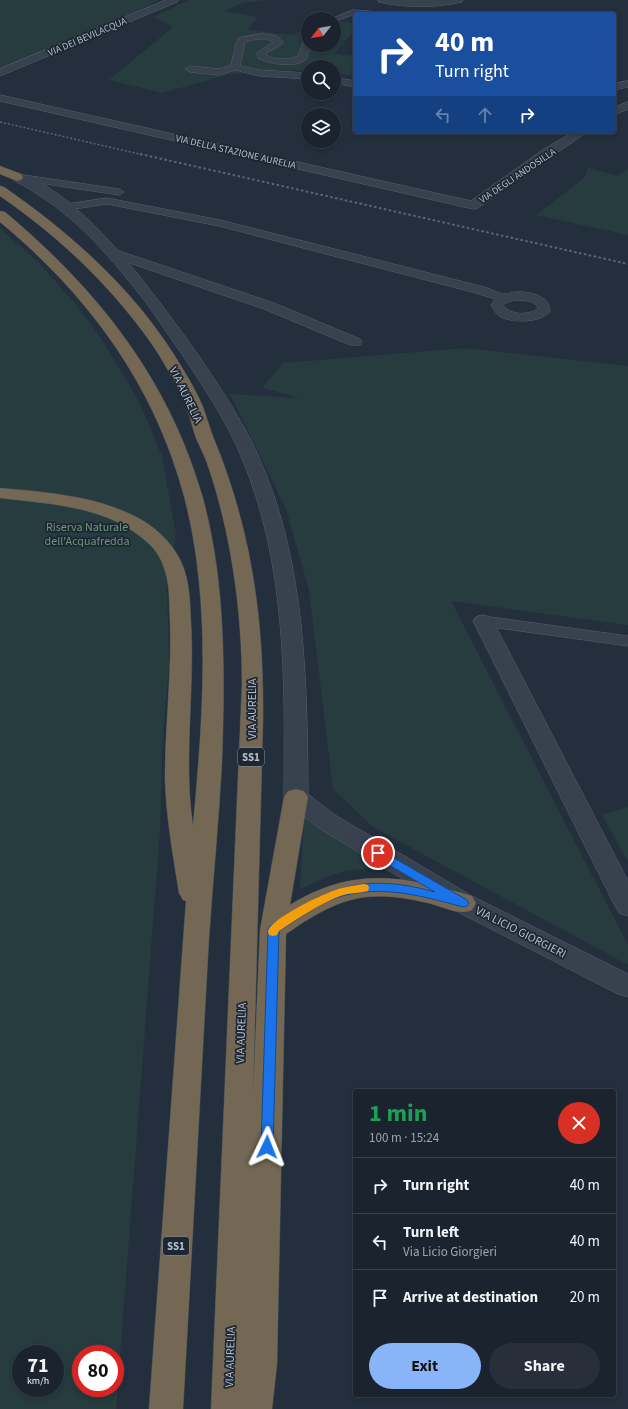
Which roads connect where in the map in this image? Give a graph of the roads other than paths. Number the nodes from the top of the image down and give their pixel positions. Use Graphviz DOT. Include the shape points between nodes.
graph roads {
  1 [pos="174,0"];
  2 [pos="382,0"];
  3 [pos="459,0"];
  4 [pos="353,12"];
  5 [pos="341,17"];
  6 [pos="304,52"];
  7 [pos="235,68"];
  8 [pos="190,69"];
  9 [pos="0,73"];
  10 [pos="301,76"];
  11 [pos="341,81"];
  12 [pos="353,84"];
  13 [pos="628,84"];
  14 [pos="616,87"];
  15 [pos="0,98"];
  16 [pos="628,105"];
  17 [pos="616,111"];
  18 [pos="566,134"];
  19 [pos="578,134"];
  20 [pos="548,152"];
  21 [pos="0,170"];
  22 [pos="9,184"];
  23 [pos="473,205"];
  24 [pos="68,207"];
  25 [pos="0,215"];
  26 [pos="220,223"];
  27 [pos="113,254"];
  28 [pos="504,298"];
  29 [pos="355,342"];
  30 [pos="0,493"];
  31 [pos="483,620"];
  32 [pos="628,641"];
  33 [pos="296,797"];
  34 [pos="463,903"];
  35 [pos="628,906"];
  36 [pos="197,922"];
  37 [pos="273,930"];
  38 [pos="628,986"];
  39 [pos="168,1372"];
  40 [pos="163,1409"];
  41 [pos="166,1409"];
  42 [pos="228,1409"];
  43 [pos="254,1409"];
  1 -- 9 [label="street, VIA DEI BEVILACQUA"];
  2 -- 3 [label="lane" via="427,4"];
  4 -- 5 [label="lane"];
  6 -- 7 [label="lane" via="298,60 265,59 261,53 277,44 277,40 262,37 242,40"];
  7 -- 8 [label="lane" via="219,72"];
  7 -- 10 [label="lane" via="259,74"];
  11 -- 12 [label="lane"];
  13 -- 14 [label="street"];
  15 -- 23 [label="street, VIA DELLA STAZIONE AURELIA"];
  16 -- 17 [label="street"];
  18 -- 20 [label="street"];
  19 -- 20 [label="street, VIA DEGLI ANDOSILLA"];
  20 -- 23 [label="street, VIA DEGLI ANDOSILLA"];
  21 -- 22 [label="highway"];
  22 -- 24 [label="street, VIA AURELIA" via="46,191"];
  22 -- 26 [label="lane" via="112,190 180,207"];
  22 -- 42 [label="highway, VIA AURELIA / SS1" via="38,216 80,252 132,307 158,345 193,404 216,465 244,576 250,638 252,720"];
  24 -- 26 [label="lane" via="107,202"];
  24 -- 27 [label="street, VIA AURELIA"];
  25 -- 36 [label="highway, SS1" via="43,251 71,279 125,346 161,409 187,476 203,550 212,654 210,762"];
  26 -- 28 [label="lane"];
  27 -- 29 [label="lane" via="269,306"];
  27 -- 33 [label="street, VIA AURELIA" via="176,332 226,408 256,470 275,530 288,593 294,663"];
  30 -- 36 [label="highway" via="84,506 118,516 155,538 172,564 179,592 182,634 178,795 182,839"];
  31 -- 32 [label="lane"];
  31 -- 35 [label="street"];
  33 -- 34 [label="street, VIA LICIO GIORGIERI" via="326,821"];
  33 -- 37 [label="highway"];
  34 -- 37 [label="highway" via="396,887 359,888 324,898"];
  34 -- 38 [label="street, VIA LICIO GIORGIERI"];
  36 -- 39 [label="highway, SS1"];
  37 -- 43 [label="highway" via="260,1364"];
  39 -- 40 [label="highway"];
  39 -- 41 [label="highway, SS1"];
}
